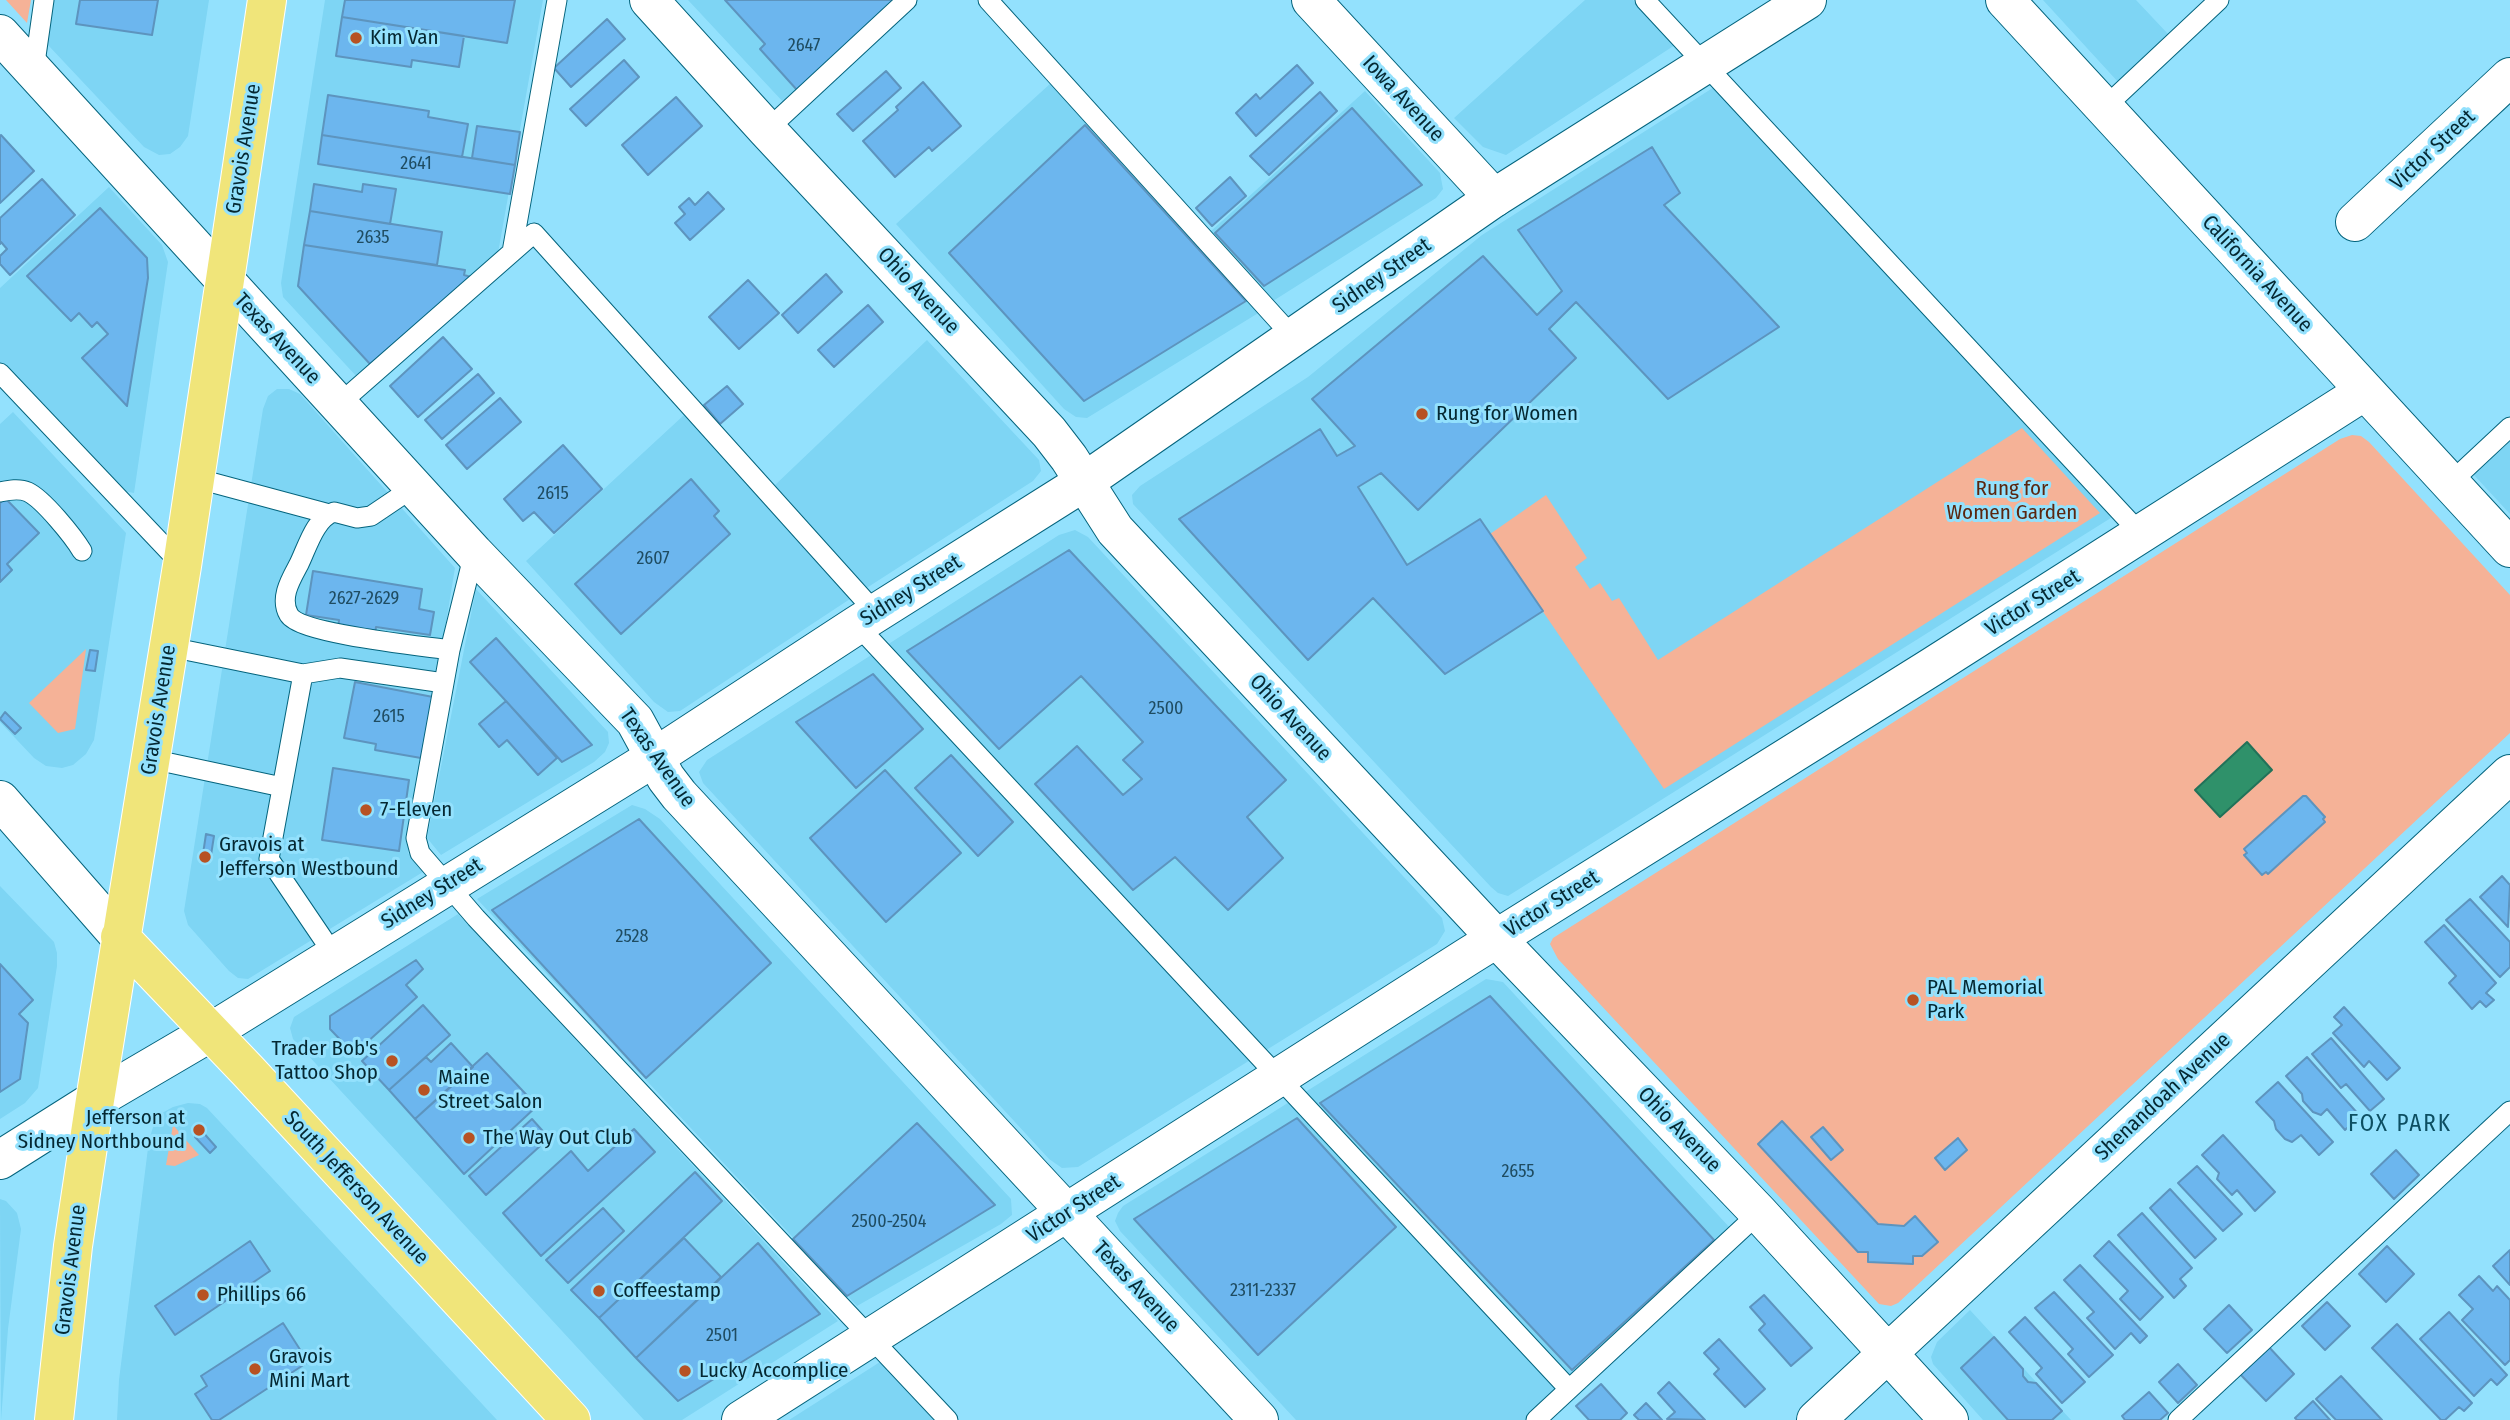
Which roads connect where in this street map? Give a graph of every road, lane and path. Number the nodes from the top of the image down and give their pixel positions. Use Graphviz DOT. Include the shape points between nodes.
graph roads {
  1 [pos="44,0"];
  2 [pos="267,0"];
  3 [pos="558,0"];
  4 [pos="649,0"];
  5 [pos="907,0"];
  6 [pos="988,0"];
  7 [pos="1311,0"];
  8 [pos="1645,0"];
  9 [pos="1807,0"];
  10 [pos="2005,0"];
  11 [pos="2219,0"];
  12 [pos="0,34"];
  13 [pos="1705,64"];
  14 [pos="34,70"];
  15 [pos="2510,77"];
  16 [pos="2104,108"];
  17 [pos="767,130"];
  18 [pos="1494,198"];
  19 [pos="2355,222"];
  20 [pos="512,252"];
  21 [pos="224,281"];
  22 [pos="1294,338"];
  23 [pos="0,373"];
  24 [pos="2365,391"];
  25 [pos="338,405"];
  26 [pos="2510,426"];
  27 [pos="195,478"];
  28 [pos="1084,482"];
  29 [pos="2450,483"];
  30 [pos="414,487"];
  31 [pos="0,492"];
  32 [pos="329,514"];
  33 [pos="2141,534"];
  34 [pos="2510,548"];
  35 [pos="82,551"];
  36 [pos="474,553"];
  37 [pos="182,566"];
  38 [pos="867,619"];
  39 [pos="170,648"];
  40 [pos="450,650"];
  41 [pos="303,674"];
  42 [pos="444,682"];
  43 [pos="655,757"];
  44 [pos="150,759"];
  45 [pos="2510,775"];
  46 [pos="282,787"];
  47 [pos="0,800"];
  48 [pos="445,885"];
  49 [pos="120,937"];
  50 [pos="1496,938"];
  51 [pos="334,955"];
  52 [pos="211,1032"];
  53 [pos="1279,1078"];
  54 [pos="95,1100"];
  55 [pos="2510,1111"];
  56 [pos="0,1160"];
  57 [pos="1067,1213"];
  58 [pos="1759,1213"];
  59 [pos="871,1338"];
  60 [pos="1888,1353"];
  61 [pos="1569,1389"];
  62 [pos="54,1420"];
  63 [pos="571,1420"];
  64 [pos="741,1420"];
  65 [pos="948,1420"];
  66 [pos="1259,1420"];
  67 [pos="1536,1420"];
  68 [pos="1816,1420"];
  69 [pos="1949,1420"];
  70 [pos="2178,1420"];
  1 -- 14 [label="lane"];
  2 -- 21 [label="main road, Gravois Avenue"];
  3 -- 20 [label="lane"];
  4 -- 17 [label="street, Ohio Avenue"];
  5 -- 17 [label="lane"];
  6 -- 22 [label="lane"];
  7 -- 18 [label="street, Iowa Avenue"];
  8 -- 13 [label="lane"];
  9 -- 13 [label="street, Sidney Street"];
  10 -- 16 [label="street, California Avenue"];
  11 -- 16 [label="lane"];
  12 -- 14 [label="street, Texas Avenue"];
  13 -- 18 [label="street, Sidney Street"];
  13 -- 33 [label="lane"];
  14 -- 21 [label="street, Texas Avenue"];
  15 -- 19 [label="street, Victor Street"];
  16 -- 24 [label="street, California Avenue"];
  17 -- 28 [label="street, Ohio Avenue" via="1049,432"];
  18 -- 22 [label="street, Sidney Street"];
  20 -- 25 [label="lane"];
  20 -- 38 [label="lane" via="534,233"];
  21 -- 25 [label="street, Texas Avenue"];
  21 -- 27 [label="main road, Gravois Avenue"];
  22 -- 28 [label="street, Sidney Street"];
  23 -- 37 [label="lane"];
  24 -- 29 [label="street, California Avenue"];
  24 -- 33 [label="street, Victor Street"];
  25 -- 30 [label="street, Texas Avenue"];
  26 -- 29 [label="lane"];
  27 -- 32 [label="lane"];
  27 -- 37 [label="main road, Gravois Avenue"];
  28 -- 38 [label="street, Sidney Street"];
  28 -- 50 [label="street, Ohio Avenue" via="1115,530"];
  29 -- 34 [label="street, California Avenue"];
  30 -- 32 [label="lane" via="371,516"];
  30 -- 36 [label="street, Texas Avenue"];
  31 -- 35 [label="lane" via="30,492"];
  32 -- 40 [label="lane" via="314,533 288,587 285,602 289,615 312,628"];
  33 -- 50 [label="street, Victor Street"];
  36 -- 40 [label="lane"];
  36 -- 43 [label="street, Texas Avenue" via="635,721"];
  37 -- 39 [label="main road, Gravois Avenue"];
  38 -- 43 [label="street, Sidney Street"];
  38 -- 53 [label="lane"];
  39 -- 41 [label="lane"];
  39 -- 44 [label="main road, Gravois Avenue"];
  40 -- 42 [label="lane"];
  41 -- 42 [label="lane" via="340,668"];
  41 -- 46 [label="lane"];
  42 -- 48 [label="lane" via="416,838 419,853"];
  43 -- 48 [label="street, Sidney Street"];
  43 -- 57 [label="street, Texas Avenue" via="679,795"];
  44 -- 46 [label="lane"];
  44 -- 49 [label="main road, Gravois Avenue"];
  45 -- 60 [label="street, Shenandoah Avenue"];
  46 -- 51 [label="lane" via="269,859"];
  47 -- 49 [label="street, South Jefferson Avenue"];
  48 -- 51 [label="street, Sidney Street"];
  48 -- 59 [label="lane"];
  49 -- 52 [label="main road, South Jefferson Avenue"];
  49 -- 54 [label="main road, Gravois Avenue"];
  50 -- 53 [label="street, Victor Street"];
  50 -- 58 [label="street, Ohio Avenue"];
  51 -- 52 [label="street, Sidney Street"];
  52 -- 54 [label="street, Sidney Street"];
  52 -- 63 [label="main road, South Jefferson Avenue"];
  53 -- 57 [label="street, Victor Street"];
  53 -- 61 [label="lane"];
  54 -- 56 [label="street, Sidney Street"];
  54 -- 62 [label="main road, Gravois Avenue"];
  55 -- 70 [label="lane"];
  57 -- 59 [label="street, Victor Street"];
  57 -- 66 [label="street, Texas Avenue"];
  58 -- 60 [label="street, Ohio Avenue"];
  58 -- 61 [label="lane"];
  59 -- 64 [label="street, Victor Street"];
  59 -- 65 [label="lane"];
  60 -- 68 [label="street, Shenandoah Avenue"];
  60 -- 69 [label="street, Ohio Avenue"];
  61 -- 67 [label="lane"];
}
